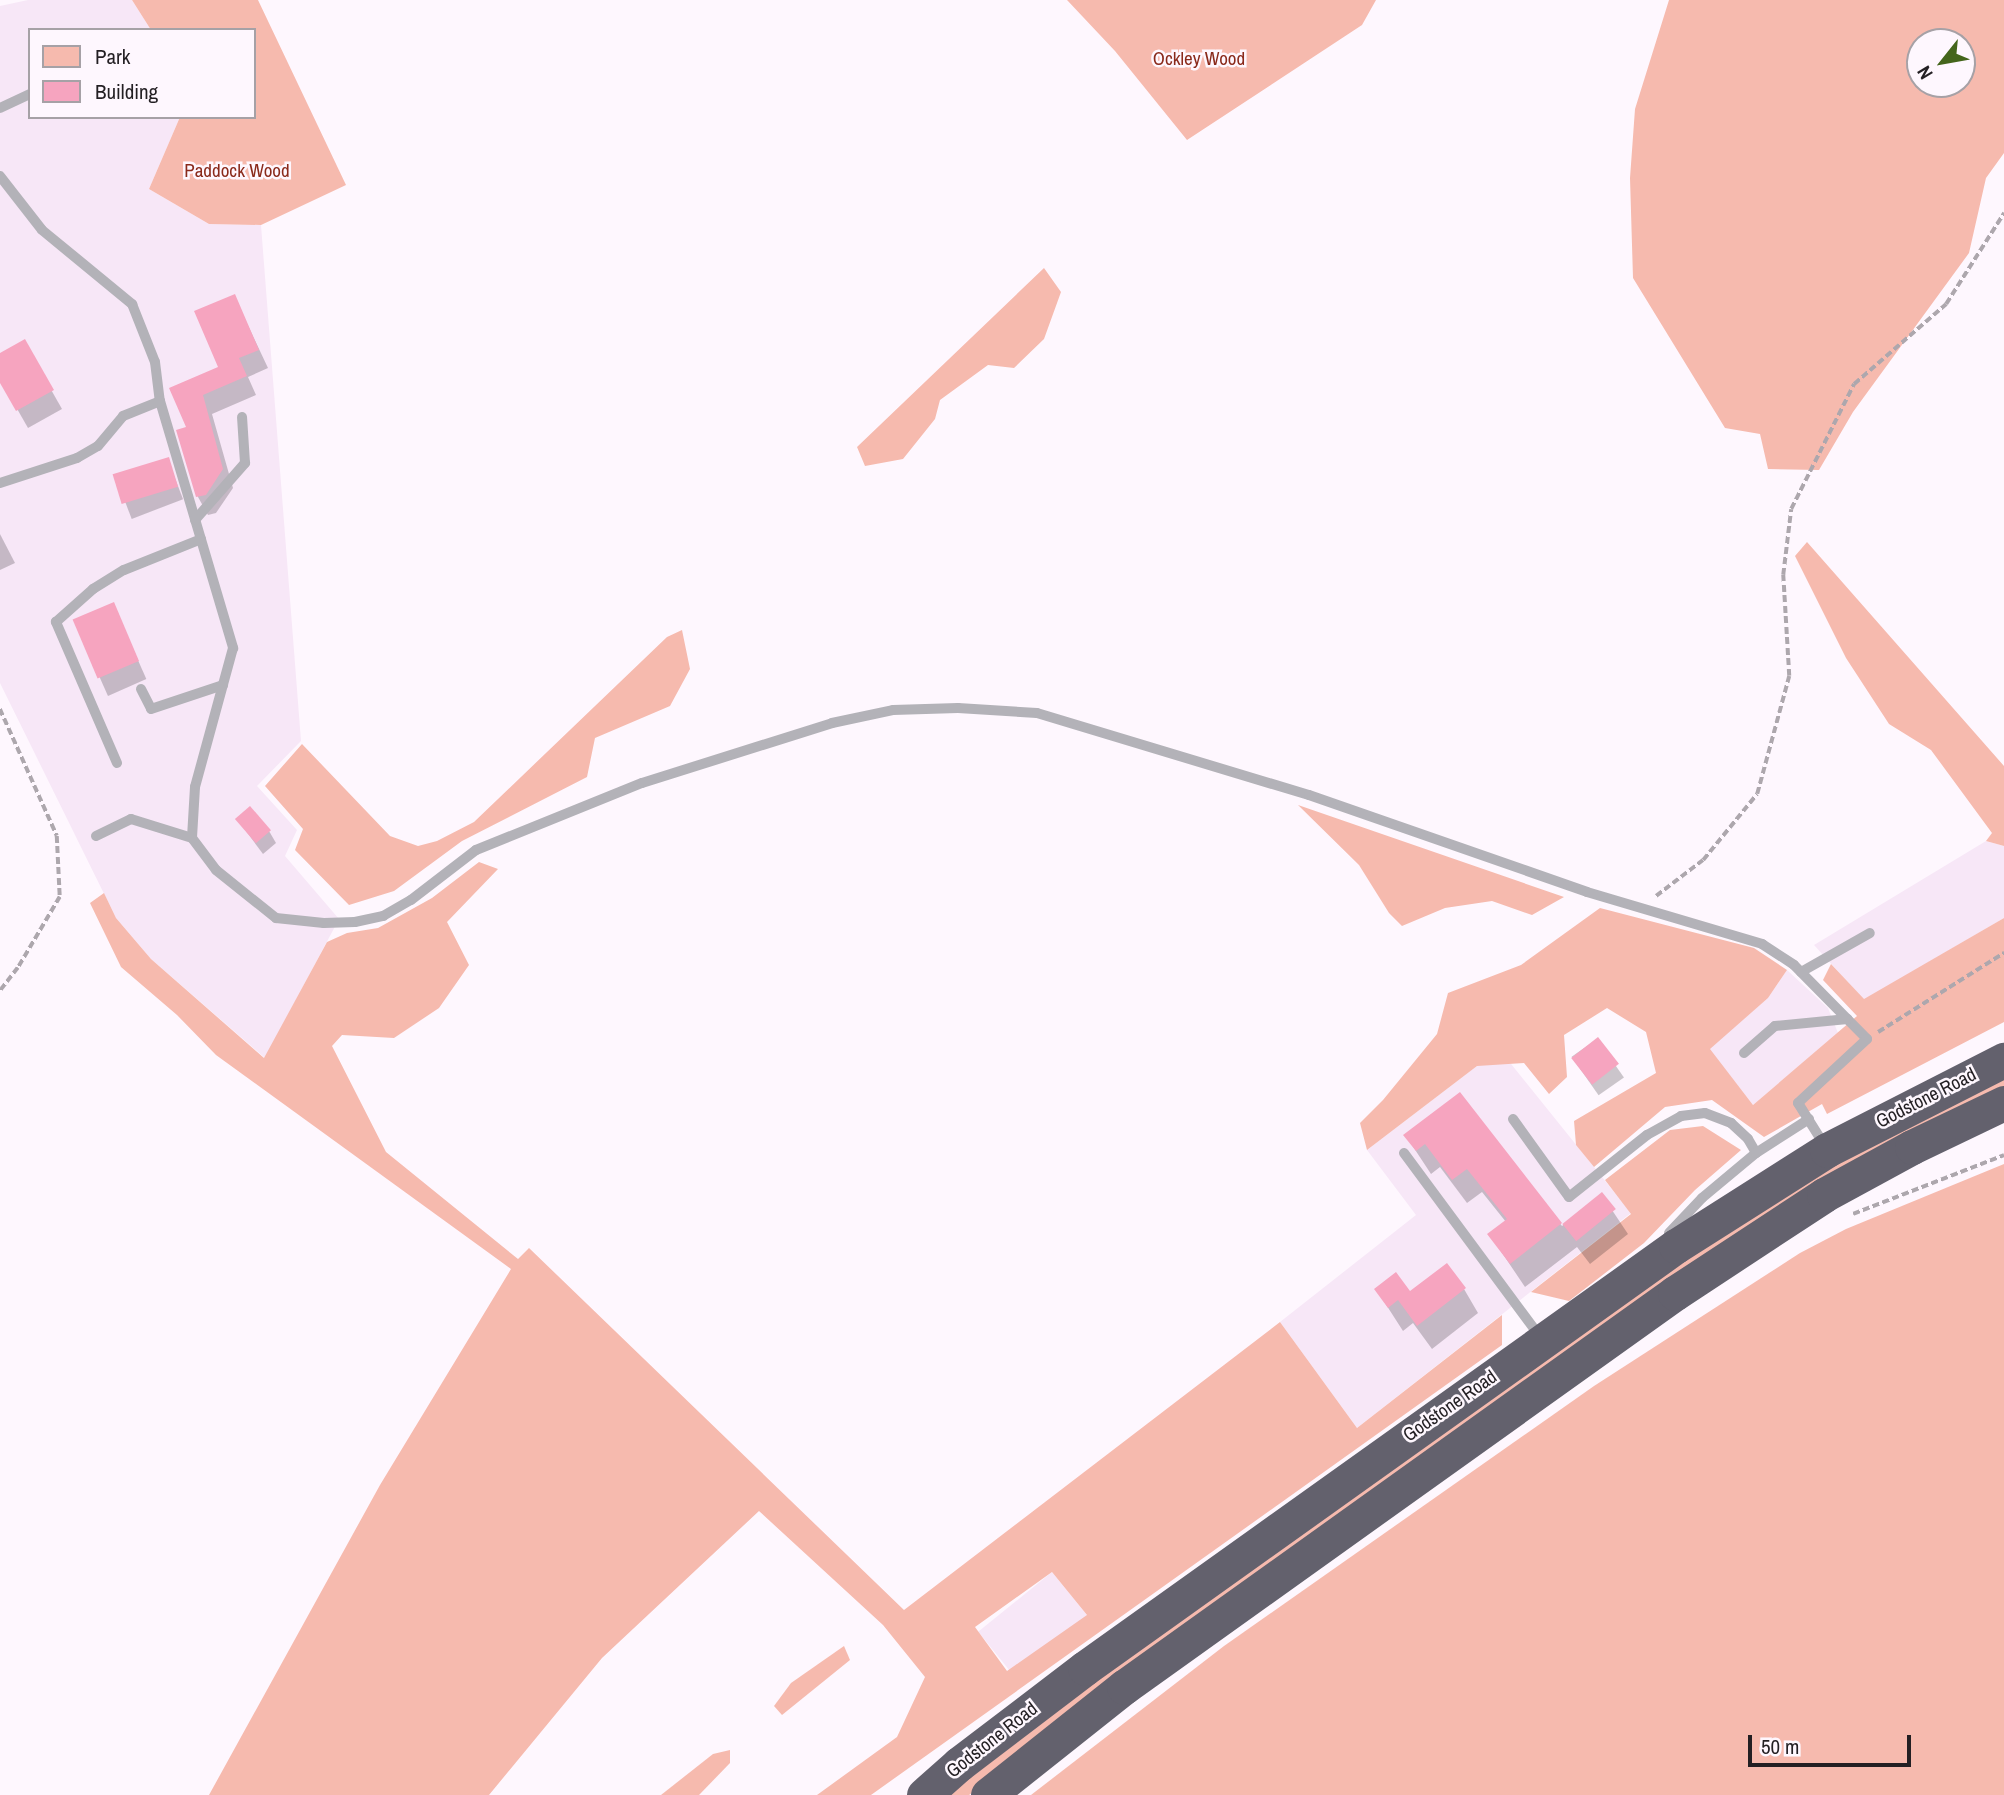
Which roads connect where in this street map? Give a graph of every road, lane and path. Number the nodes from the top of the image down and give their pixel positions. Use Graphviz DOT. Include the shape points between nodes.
graph roads {
  1 [pos="28,95"];
  2 [pos="0,108"];
  3 [pos="0,176"];
  4 [pos="2004,214"];
  5 [pos="160,401"];
  6 [pos="242,417"];
  7 [pos="0,483"];
  8 [pos="195,520"];
  9 [pos="201,539"];
  10 [pos="223,685"];
  11 [pos="141,689"];
  12 [pos="0,709"];
  13 [pos="117,762"];
  14 [pos="96,836"];
  15 [pos="191,838"];
  16 [pos="1640,908"];
  17 [pos="1870,933"];
  18 [pos="2004,953"];
  19 [pos="1801,972"];
  20 [pos="0,991"];
  21 [pos="1848,1019"];
  22 [pos="1867,1039"];
  23 [pos="1745,1052"];
  24 [pos="2004,1060"];
  25 [pos="2004,1103"];
  26 [pos="1513,1119"];
  27 [pos="1809,1119"];
  28 [pos="1827,1150"];
  29 [pos="1404,1153"];
  30 [pos="1756,1153"];
  31 [pos="1666,1237"];
  32 [pos="1542,1341"];
  33 [pos="924,1795"];
  34 [pos="988,1795"];
  1 -- 2 [label="lane"];
  3 -- 5 [label="lane" via="42,230 132,304 155,362"];
  4 -- 16 [label="path" via="1946,304 1854,384 1791,509 1783,575 1788,676 1757,794 1703,860"];
  5 -- 7 [label="lane" via="123,416 98,446 77,458"];
  5 -- 8 [label="lane"];
  6 -- 8 [label="lane" via="246,463"];
  8 -- 9 [label="lane"];
  9 -- 10 [label="lane" via="233,648"];
  9 -- 13 [label="lane" via="124,570 93,589 56,622"];
  10 -- 11 [label="lane" via="151,709"];
  10 -- 15 [label="lane" via="195,787"];
  12 -- 20 [label="path" via="57,835 60,897"];
  14 -- 15 [label="lane" via="131,819"];
  15 -- 16 [label="lane" via="216,870 275,918 355,922 383,916 411,900 476,850 642,783 832,723 893,710 958,708 1037,713 1309,795"];
  16 -- 19 [label="lane" via="1762,944"];
  17 -- 19 [label="lane"];
  18 -- 22 [label="path"];
  19 -- 21 [label="lane"];
  21 -- 22 [label="lane"];
  21 -- 23 [label="lane" via="1775,1026"];
  22 -- 27 [label="lane" via="1798,1103"];
  24 -- 28 [label="highway, Godstone Road"];
  25 -- 34 [label="highway, Godstone Road" via="1824,1195 1675,1293 1124,1687"];
  26 -- 30 [label="lane" via="1569,1196 1647,1135 1681,1116 1706,1113 1731,1123"];
  27 -- 28 [label="lane"];
  27 -- 30 [label="lane"];
  28 -- 32 [label="highway, Godstone Road" via="1647,1260"];
  29 -- 32 [label="lane"];
  30 -- 31 [label="lane" via="1702,1198"];
  32 -- 33 [label="highway, Godstone Road" via="1085,1668"];
}
